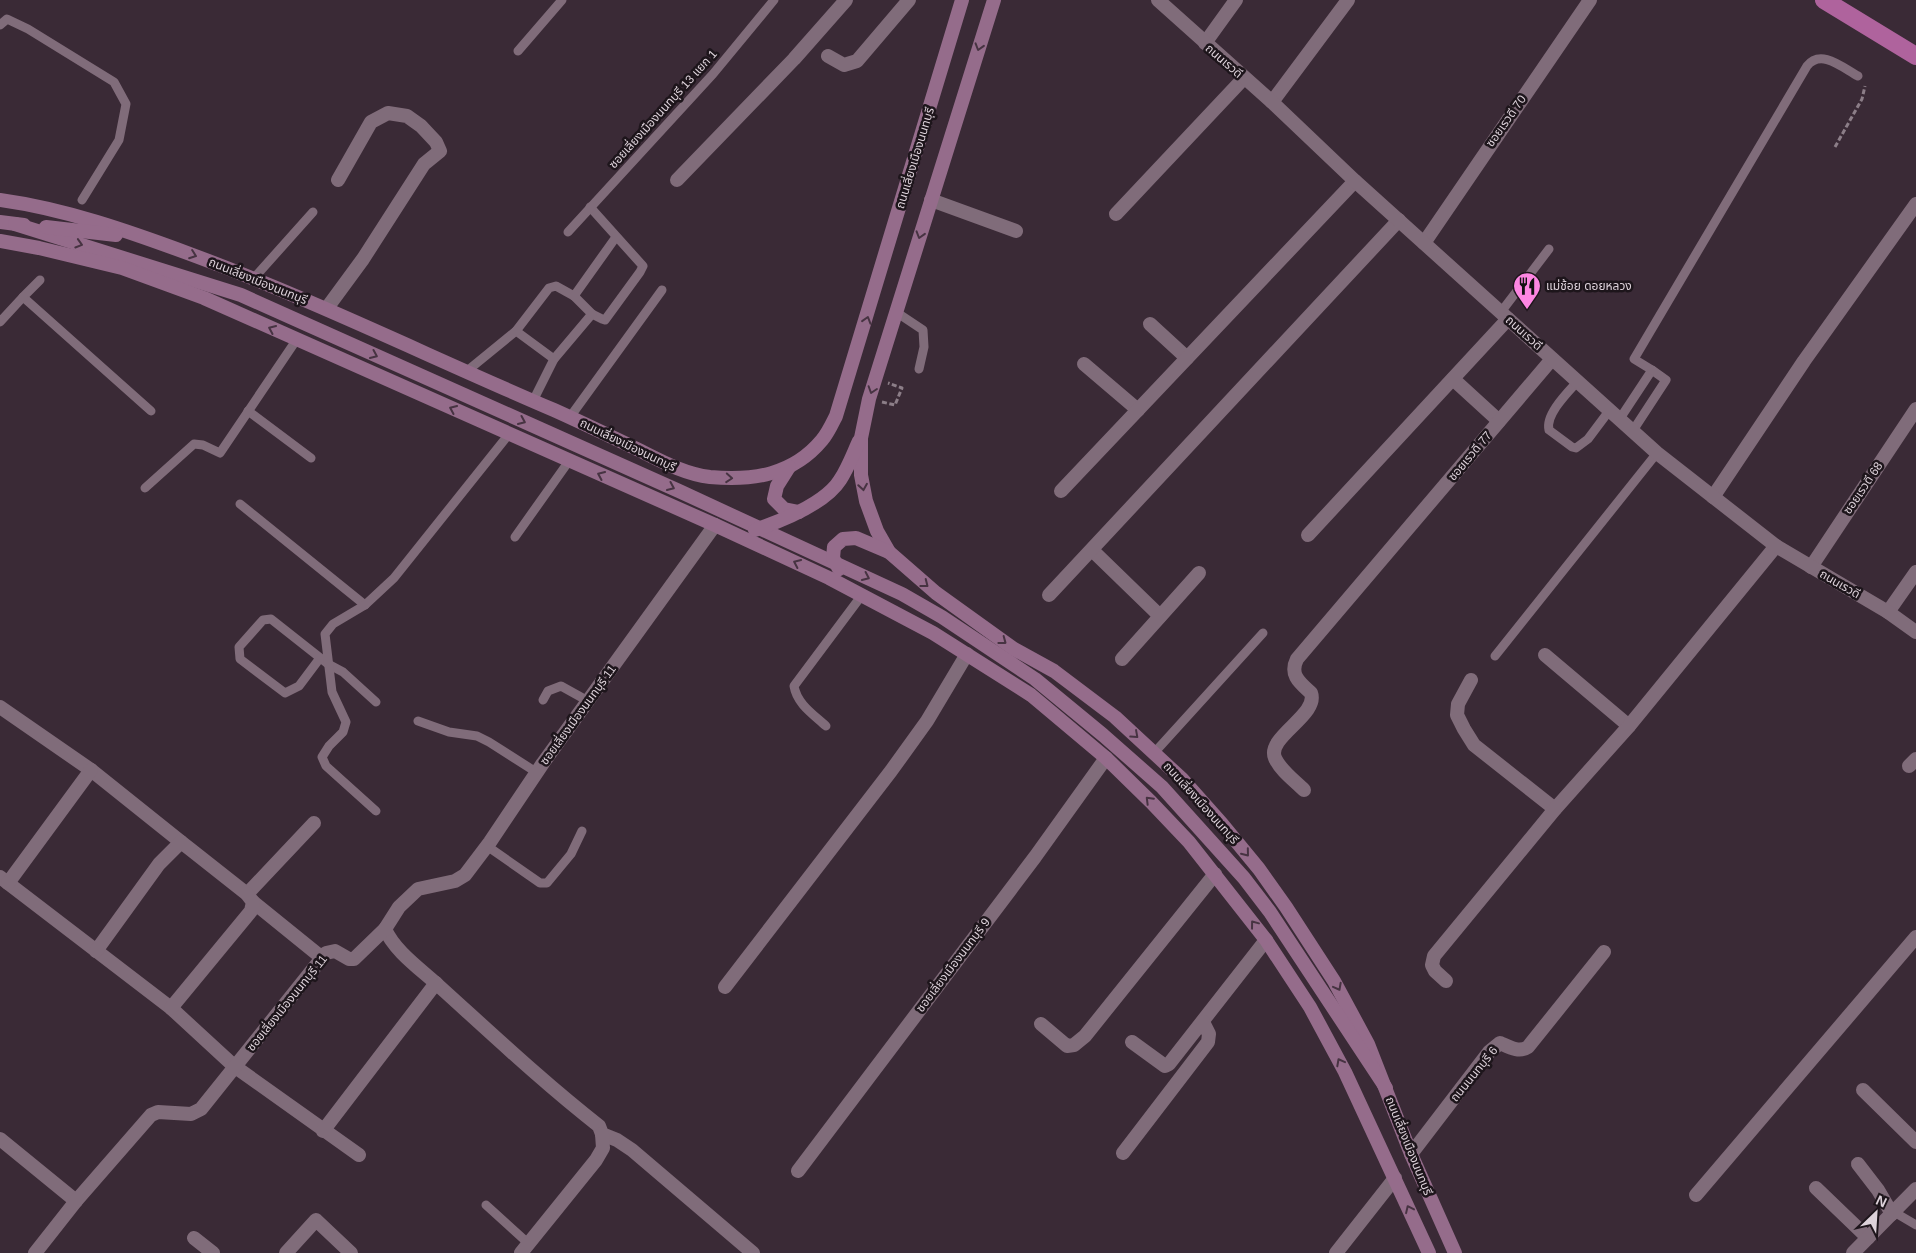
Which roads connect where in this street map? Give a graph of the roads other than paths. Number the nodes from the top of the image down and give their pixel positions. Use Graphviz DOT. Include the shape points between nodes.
graph roads {
  1 [pos="562,0"];
  2 [pos="774,0"];
  3 [pos="846,0"];
  4 [pos="909,0"];
  5 [pos="962,0"];
  6 [pos="994,0"];
  7 [pos="1158,0"];
  8 [pos="1236,0"];
  9 [pos="1348,0"];
  10 [pos="1590,0"];
  11 [pos="0,25"];
  12 [pos="1205,43"];
  13 [pos="518,51"];
  14 [pos="828,56"];
  15 [pos="1858,76"];
  16 [pos="1244,78"];
  17 [pos="1272,102"];
  18 [pos="338,180"];
  19 [pos="677,180"];
  20 [pos="1355,181"];
  21 [pos="0,200"];
  22 [pos="82,200"];
  23 [pos="931,200"];
  24 [pos="1916,204"];
  25 [pos="590,208"];
  26 [pos="313,212"];
  27 [pos="1116,214"];
  28 [pos="1399,220"];
  29 [pos="0,222"];
  30 [pos="15,224"];
  31 [pos="1016,231"];
  32 [pos="568,232"];
  33 [pos="616,237"];
  34 [pos="147,238"];
  35 [pos="0,241"];
  36 [pos="1424,243"];
  37 [pos="1549,248"];
  38 [pos="254,278"];
  39 [pos="40,280"];
  40 [pos="662,290"];
  41 [pos="574,296"];
  42 [pos="23,297"];
  43 [pos="326,308"];
  44 [pos="896,312"];
  45 [pos="592,314"];
  46 [pos="1504,316"];
  47 [pos="0,322"];
  48 [pos="1150,324"];
  49 [pos="516,331"];
  50 [pos="296,339"];
  51 [pos="1187,358"];
  52 [pos="554,359"];
  53 [pos="1552,359"];
  54 [pos="1084,364"];
  55 [pos="919,369"];
  56 [pos="1652,370"];
  57 [pos="467,371"];
  58 [pos="1452,380"];
  59 [pos="1577,382"];
  60 [pos="532,401"];
  61 [pos="1916,409"];
  62 [pos="1138,410"];
  63 [pos="151,411"];
  64 [pos="248,411"];
  65 [pos="1614,416"];
  66 [pos="570,417"];
  67 [pos="1499,421"];
  68 [pos="1632,432"];
  69 [pos="509,434"];
  70 [pos="861,438"];
  71 [pos="1657,453"];
  72 [pos="311,458"];
  73 [pos="569,461"];
  74 [pos="789,467"];
  75 [pos="145,488"];
  76 [pos="1061,491"];
  77 [pos="1713,497"];
  78 [pos="240,504"];
  79 [pos="800,512"];
  80 [pos="715,525"];
  81 [pos="1308,535"];
  82 [pos="738,536"];
  83 [pos="515,537"];
  84 [pos="1776,546"];
  85 [pos="1092,550"];
  86 [pos="889,552"];
  87 [pos="1811,567"];
  88 [pos="1199,572"];
  89 [pos="1916,572"];
  90 [pos="859,594"];
  91 [pos="1049,595"];
  92 [pos="365,605"];
  93 [pos="1888,612"];
  94 [pos="1160,616"];
  95 [pos="1263,632"];
  96 [pos="1916,632"];
  97 [pos="967,654"];
  98 [pos="1546,655"];
  99 [pos="1495,656"];
  100 [pos="1122,659"];
  101 [pos="324,661"];
  102 [pos="1471,680"];
  103 [pos="543,700"];
  104 [pos="588,701"];
  105 [pos="376,702"];
  106 [pos="0,707"];
  107 [pos="418,721"];
  108 [pos="826,726"];
  109 [pos="1630,726"];
  110 [pos="1154,753"];
  111 [pos="1106,758"];
  112 [pos="91,770"];
  113 [pos="536,772"];
  114 [pos="1304,790"];
  115 [pos="1555,809"];
  116 [pos="376,811"];
  117 [pos="314,823"];
  118 [pos="582,831"];
  119 [pos="181,842"];
  120 [pos="487,846"];
  121 [pos="1215,874"];
  122 [pos="4,880"];
  123 [pos="250,898"];
  124 [pos="385,929"];
  125 [pos="1916,937"];
  126 [pos="1266,940"];
  127 [pos="96,951"];
  128 [pos="1604,952"];
  129 [pos="321,958"];
  130 [pos="1446,981"];
  131 [pos="436,983"];
  132 [pos="725,987"];
  133 [pos="171,1008"];
  134 [pos="1203,1022"];
  135 [pos="1041,1024"];
  136 [pos="1132,1042"];
  137 [pos="234,1066"];
  138 [pos="1386,1088"];
  139 [pos="1863,1090"];
  140 [pos="323,1131"];
  141 [pos="602,1134"];
  142 [pos="0,1138"];
  143 [pos="1916,1142"];
  144 [pos="1122,1153"];
  145 [pos="1411,1154"];
  146 [pos="359,1155"];
  147 [pos="1858,1164"];
  148 [pos="798,1171"];
  149 [pos="1395,1178"];
  150 [pos="1816,1188"];
  151 [pos="1916,1190"];
  152 [pos="1696,1195"];
  153 [pos="76,1201"];
  154 [pos="486,1205"];
  155 [pos="1892,1214"];
  156 [pos="1916,1225"];
  157 [pos="194,1238"];
  158 [pos="1868,1238"];
  159 [pos="525,1248"];
  160 [pos="34,1253"];
  161 [pos="213,1253"];
  162 [pos="286,1253"];
  163 [pos="352,1253"];
  164 [pos="753,1253"];
  165 [pos="1336,1253"];
  166 [pos="1429,1253"];
  167 [pos="1455,1253"];
  168 [pos="1853,1253"];
  1 -- 13 [label="lane"];
  2 -- 25 [label="lane, ซอยเลี่ยงเมืองนนทบุรี 13 แยก 1" via="714,74"];
  3 -- 19 [label="street"];
  4 -- 14 [label="street" via="857,61 844,65"];
  74 -- 5 [label="main road, ถนนเลี่ยงเมืองนนทบุรี, one-way" via="824,439 836,416"];
  6 -- 23 [label="main road, ถนนเลี่ยงเมืองนนทบุรี, one-way"];
  7 -- 12 [label="street, ถนนเรวดี"];
  8 -- 12 [label="street"];
  9 -- 17 [label="street"];
  10 -- 36 [label="street, ซอยเรวดี 70"];
  11 -- 22 [label="lane" via="7,19 86,64 114,82 126,104 119,140"];
  12 -- 16 [label="street, ถนนเรวดี"];
  15 -- 56 [label="lane" via="1825,58 1814,59 1807,66 1634,359"];
  16 -- 17 [label="street, ถนนเรวดี"];
  16 -- 27 [label="street"];
  17 -- 20 [label="street, ถนนเรวดี"];
  18 -- 43 [label="street" via="371,122 388,113 407,116 421,126 436,142 440,152 424,164 363,259"];
  20 -- 28 [label="street, ถนนเรวดี"];
  20 -- 51 [label="street"];
  21 -- 34 [label="main road, ถนนเลี่ยงเมืองนนทบุรี" via="81,217"];
  23 -- 31 [label="street"];
  23 -- 44 [label="main road, ถนนเลี่ยงเมืองนนทบุรี, one-way"];
  24 -- 77 [label="street" via="1804,361"];
  25 -- 32 [label="lane, ซอยเลี่ยงเมืองนนทบุรี 13 แยก 1"];
  25 -- 33 [label="lane"];
  26 -- 38 [label="lane"];
  28 -- 36 [label="street, ถนนเรวดี"];
  28 -- 85 [label="street"];
  29 -- 30 [label="main road, ถนนเลี่ยงเมืองนนทบุรี"];
  30 -- 34 [label="main road, ถนนเลี่ยงเมืองนนทบุรี"];
  30 -- 138 [label="main road, one-way" via="241,295 679,491 902,594 942,617 1027,674 1103,735 1155,781 1206,834 1270,912"];
  33 -- 41 [label="lane"];
  33 -- 45 [label="lane" via="643,266 605,320"];
  34 -- 38 [label="main road, ถนนเลี่ยงเมืองนนทบุรี, one-way"];
  50 -- 35 [label="main road, ถนนเลี่ยงเมืองนนทบุรี, one-way" via="204,298 122,268"];
  36 -- 46 [label="street, ถนนเรวดี"];
  37 -- 46 [label="lane"];
  38 -- 43 [label="main road, ถนนเลี่ยงเมืองนนทบุรี"];
  39 -- 42 [label="lane"];
  40 -- 66 [label="lane"];
  41 -- 45 [label="lane"];
  41 -- 49 [label="lane" via="556,286 549,288"];
  42 -- 47 [label="lane"];
  42 -- 63 [label="lane"];
  43 -- 57 [label="main road, ถนนเลี่ยงเมืองนนทบุรี"];
  44 -- 55 [label="lane" via="922,330 924,347"];
  44 -- 70 [label="main road, ถนนเลี่ยงเมืองนนทบุรี, one-way" via="869,398"];
  45 -- 52 [label="lane"];
  46 -- 53 [label="street, ถนนเรวดี"];
  46 -- 58 [label="street"];
  48 -- 51 [label="street"];
  49 -- 52 [label="lane"];
  49 -- 57 [label="lane"];
  50 -- 64 [label="lane"];
  69 -- 50 [label="main road, ถนนเลี่ยงเมืองนนทบุรี, one-way"];
  51 -- 62 [label="street"];
  52 -- 60 [label="lane"];
  53 -- 59 [label="street, ถนนเรวดี"];
  53 -- 67 [label="street, ซอยเรวดี 77"];
  54 -- 62 [label="street"];
  56 -- 65 [label="lane"];
  56 -- 68 [label="lane" via="1666,380"];
  57 -- 60 [label="main road, ถนนเลี่ยงเมืองนนทบุรี"];
  58 -- 67 [label="street"];
  58 -- 81 [label="street"];
  59 -- 65 [label="street, ถนนเรวดี"];
  59 -- 65 [label="lane" via="1558,404 1548,422 1549,430 1576,448"];
  60 -- 66 [label="main road, ถนนเลี่ยงเมืองนนทบุรี"];
  61 -- 87 [label="street, ซอยเรวดี 68"];
  62 -- 76 [label="street"];
  64 -- 72 [label="lane"];
  64 -- 75 [label="lane" via="220,453 194,444"];
  65 -- 68 [label="street, ถนนเรวดี"];
  66 -- 74 [label="main road, ถนนเลี่ยงเมืองนนทบุรี, one-way" via="680,470 745,479"];
  67 -- 114 [label="street, ซอยเรวดี 77" via="1295,663 1296,678 1312,693 1312,701 1276,744 1274,752 1275,758"];
  68 -- 71 [label="street, ถนนเรวดี"];
  69 -- 73 [label="main road, ถนนเลี่ยงเมืองนนทบุรี"];
  69 -- 92 [label="lane" via="394,578"];
  70 -- 79 [label="main road, ถนนเลี่ยงเมืองนนทบุรี" via="840,481"];
  70 -- 86 [label="main road, ถนนเลี่ยงเมืองนนทบุรี, one-way" via="866,501"];
  71 -- 77 [label="street, ถนนเรวดี"];
  71 -- 99 [label="lane"];
  80 -- 73 [label="main road, ถนนเลี่ยงเมืองนนทบุรี, one-way"];
  73 -- 83 [label="lane"];
  74 -- 79 [label="main road" via="777,486 774,499 784,509"];
  77 -- 84 [label="street, ถนนเรวดี"];
  78 -- 92 [label="lane"];
  79 -- 82 [label="main road, ถนนเลี่ยงเมืองนนทบุรี"];
  80 -- 82 [label="main road, ถนนเลี่ยงเมืองนนทบุรี"];
  80 -- 104 [label="street, ซอยเลี่ยงเมืองนนทบุรี 11"];
  90 -- 82 [label="main road, ถนนเลี่ยงเมืองนนทบุรี, one-way"];
  84 -- 87 [label="street, ถนนเรวดี"];
  84 -- 109 [label="street"];
  85 -- 91 [label="street"];
  85 -- 94 [label="street"];
  86 -- 90 [label="main road" via="856,538 843,539 834,547 833,558"];
  86 -- 110 [label="main road, ถนนเลี่ยงเมืองนนทบุรี, one-way" via="936,593 1014,649 1054,671"];
  87 -- 93 [label="street, ถนนเรวดี"];
  88 -- 94 [label="street"];
  89 -- 93 [label="street"];
  90 -- 97 [label="main road, ถนนเลี่ยงเมืองนนทบุรี"];
  90 -- 108 [label="lane" via="794,686 804,707"];
  92 -- 101 [label="lane" via="333,624 325,634"];
  93 -- 96 [label="street, ถนนเรวดี"];
  94 -- 100 [label="street"];
  95 -- 110 [label="lane"];
  97 -- 111 [label="main road, ถนนเลี่ยงเมืองนนทบุรี" via="1031,695"];
  97 -- 132 [label="street" via="927,721 891,771"];
  98 -- 109 [label="street"];
  101 -- 101 [label="lane" via="299,686 285,693 240,659 239,647 263,620 271,619"];
  101 -- 105 [label="lane" via="343,672"];
  101 -- 116 [label="lane" via="332,692 346,722 343,732 322,757 326,766"];
  102 -- 115 [label="street" via="1458,704 1457,715 1474,745"];
  103 -- 104 [label="lane" via="548,691 561,686"];
  104 -- 113 [label="street, ซอยเลี่ยงเมืองนนทบุรี 11"];
  106 -- 112 [label="street"];
  107 -- 113 [label="lane" via="449,732 477,736"];
  109 -- 115 [label="street"];
  110 -- 138 [label="main road, ถนนเลี่ยงเมืองนนทบุรี, one-way" via="1222,824 1286,907 1334,981 1368,1044"];
  121 -- 111 [label="main road, ถนนเลี่ยงเมืองนนทบุรี, one-way" via="1189,842"];
  111 -- 148 [label="street, ซอยเลี่ยงเมืองนนทบุรี 9"];
  112 -- 119 [label="street"];
  112 -- 122 [label="street"];
  113 -- 120 [label="street, ซอยเลี่ยงเมืองนนทบุรี 11"];
  115 -- 130 [label="street" via="1434,956 1432,965"];
  117 -- 123 [label="street"];
  118 -- 120 [label="lane" via="571,854 547,883 540,883"];
  119 -- 123 [label="street"];
  119 -- 127 [label="street" via="159,864"];
  120 -- 124 [label="street, ซอยเลี่ยงเมืองนนทบุรี 11" via="465,875 455,881 418,890 399,907"];
  126 -- 121 [label="main road, ถนนเลี่ยงเมืองนนทบุรี, one-way"];
  121 -- 135 [label="street" via="1085,1036 1074,1045 1067,1046"];
  122 -- 127 [label="street"];
  123 -- 129 [label="street"];
  123 -- 133 [label="street" via="251,911"];
  124 -- 129 [label="street, ซอยเลี่ยงเมืองนนทบุรี 11" via="354,959 332,950"];
  124 -- 131 [label="street" via="388,938"];
  125 -- 152 [label="street"];
  126 -- 134 [label="street"];
  149 -- 126 [label="main road, ถนนเลี่ยงเมืองนนทบุรี, one-way" via="1310,1007"];
  127 -- 133 [label="street"];
  128 -- 145 [label="street, ถนนนนทบุรี 6" via="1528,1047 1524,1050 1493,1048"];
  129 -- 137 [label="street, ซอยเลี่ยงเมืองนนทบุรี 11"];
  131 -- 140 [label="street"];
  131 -- 141 [label="street" via="599,1126"];
  133 -- 137 [label="street"];
  134 -- 136 [label="street" via="1165,1066"];
  134 -- 144 [label="street" via="1210,1034 1208,1042"];
  137 -- 140 [label="street"];
  137 -- 153 [label="street, ซอยเลี่ยงเมืองนนทบุรี 11" via="201,1109 191,1114 158,1112 151,1115"];
  138 -- 145 [label="main road, ถนนเลี่ยงเมืองนนทบุรี"];
  139 -- 143 [label="street"];
  140 -- 146 [label="street"];
  141 -- 159 [label="street" via="603,1148 596,1160"];
  141 -- 164 [label="street" via="632,1150"];
  142 -- 153 [label="street"];
  145 -- 167 [label="main road, ถนนเลี่ยงเมืองนนทบุรี"];
  147 -- 155 [label="street"];
  149 -- 165 [label="street"];
  166 -- 149 [label="main road, ถนนเลี่ยงเมืองนนทบุรี, one-way"];
  150 -- 158 [label="street"];
  151 -- 155 [label="street"];
  153 -- 160 [label="street, ซอยเลี่ยงเมืองนนทบุรี 11"];
  154 -- 159 [label="lane"];
  155 -- 156 [label="lane"];
  155 -- 158 [label="street"];
  157 -- 161 [label="street"];
  158 -- 168 [label="street"];
  162 -- 163 [label="street" via="316,1220"];
}
